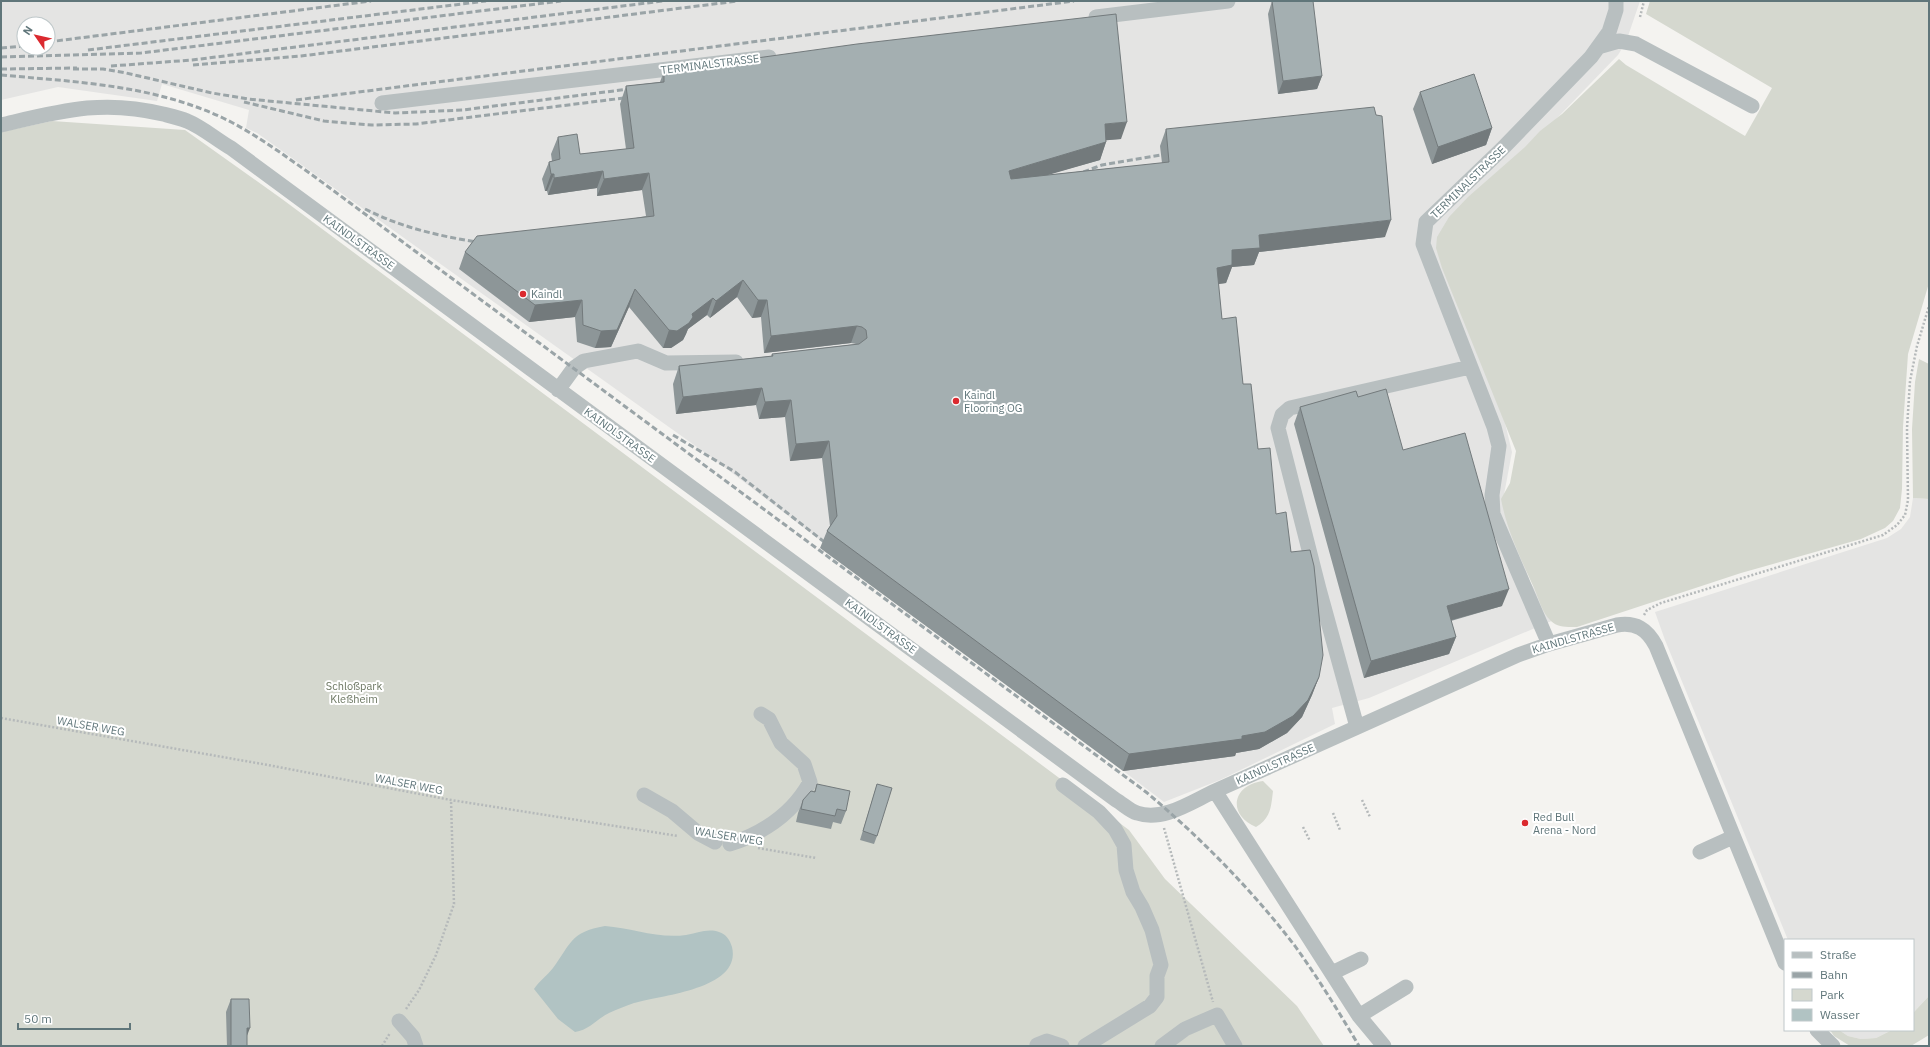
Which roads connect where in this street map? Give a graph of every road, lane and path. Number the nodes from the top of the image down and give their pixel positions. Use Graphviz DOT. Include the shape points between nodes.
graph roads {
  1 [pos="1228,1"];
  2 [pos="1616,1"];
  3 [pos="1644,1"];
  4 [pos="1640,17"];
  5 [pos="1078,19"];
  6 [pos="1598,47"];
  7 [pos="786,55"];
  8 [pos="382,103"];
  9 [pos="1752,106"];
  10 [pos="1,125"];
  11 [pos="1929,306"];
  12 [pos="749,362"];
  13 [pos="1470,367"];
  14 [pos="558,390"];
  15 [pos="1638,625"];
  16 [pos="1549,644"];
  17 [pos="761,714"];
  18 [pos="1,718"];
  19 [pos="1357,727"];
  20 [pos="1063,785"];
  21 [pos="1215,791"];
  22 [pos="644,795"];
  23 [pos="451,800"];
  24 [pos="1362,800"];
  25 [pos="1333,813"];
  26 [pos="1161,816"];
  27 [pos="1370,817"];
  28 [pos="1303,827"];
  29 [pos="1340,830"];
  30 [pos="684,837"];
  31 [pos="1733,837"];
  32 [pos="1310,841"];
  33 [pos="715,842"];
  34 [pos="730,844"];
  35 [pos="754,848"];
  36 [pos="1700,852"];
  37 [pos="816,858"];
  38 [pos="1361,959"];
  39 [pos="1784,961"];
  40 [pos="1332,973"];
  41 [pos="1406,987"];
  42 [pos="1217,1014"];
  43 [pos="1359,1016"];
  44 [pos="398,1020"];
  45 [pos="1812,1031"];
  46 [pos="1817,1031"];
  47 [pos="1037,1045"];
  48 [pos="382,1046"];
  49 [pos="416,1046"];
  50 [pos="1062,1046"];
  51 [pos="1085,1046"];
  52 [pos="1162,1046"];
  53 [pos="1235,1046"];
  54 [pos="1384,1046"];
  55 [pos="1818,1046"];
  56 [pos="1833,1046"];
  1 -- 5 [label="street"];
  2 -- 6 [label="street, TERMINALSTRASSE" via="1609,32"];
  3 -- 4 [label="path"];
  6 -- 9 [label="street" via="1619,41 1636,44"];
  6 -- 13 [label="street, TERMINALSTRASSE" via="1554,97 1426,222 1423,244"];
  7 -- 8 [label="street, TERMINALSTRASSE"];
  10 -- 14 [label="street, KAINDLSTRASSE" via="64,110 105,106 154,112 188,121 231,148"];
  11 -- 15 [label="path" via="1910,381 1907,428 1908,500 1905,515 1897,525 1883,535 1661,603 1647,610"];
  12 -- 14 [label="street" via="666,363 638,351 584,361 574,368"];
  13 -- 16 [label="street, TERMINALSTRASSE" via="1499,446 1492,495 1493,514"];
  13 -- 19 [label="street" via="1290,408 1282,415 1278,428"];
  14 -- 26 [label="street, KAINDLSTRASSE" via="1116,800 1136,813"];
  15 -- 16 [label="street, KAINDLSTRASSE" via="1617,625"];
  15 -- 31 [label="street" via="1651,637 1656,646"];
  16 -- 19 [label="street, KAINDLSTRASSE" via="1483,670"];
  17 -- 34 [label="street" via="769,719 781,743 804,764 810,782 802,797 774,823 757,834"];
  18 -- 23 [label="path, WALSER WEG"];
  19 -- 21 [label="street, KAINDLSTRASSE"];
  20 -- 51 [label="street" via="1093,807 1115,829 1124,845 1126,870 1133,892 1152,930 1161,965 1157,976 1157,997 1150,1006"];
  21 -- 26 [label="street, KAINDLSTRASSE"];
  21 -- 40 [label="street"];
  22 -- 33 [label="street" via="672,811 698,833"];
  23 -- 30 [label="path, WALSER WEG"];
  23 -- 44 [label="path" via="454,904 436,955 420,990"];
  24 -- 27 [label="path"];
  25 -- 29 [label="path"];
  26 -- 42 [label="path"];
  28 -- 32 [label="path"];
  31 -- 36 [label="street"];
  31 -- 39 [label="street"];
  35 -- 37 [label="path, WALSER WEG"];
  38 -- 40 [label="street"];
  40 -- 43 [label="street"];
  41 -- 43 [label="street"];
  42 -- 52 [label="street" via="1185,1029"];
  42 -- 53 [label="street"];
  43 -- 54 [label="street"];
  44 -- 48 [label="path"];
  44 -- 49 [label="street" via="413,1037"];
  45 -- 55 [label="street"];
  46 -- 56 [label="street"];
  47 -- 50 [label="street" via="1047,1041"];
}
